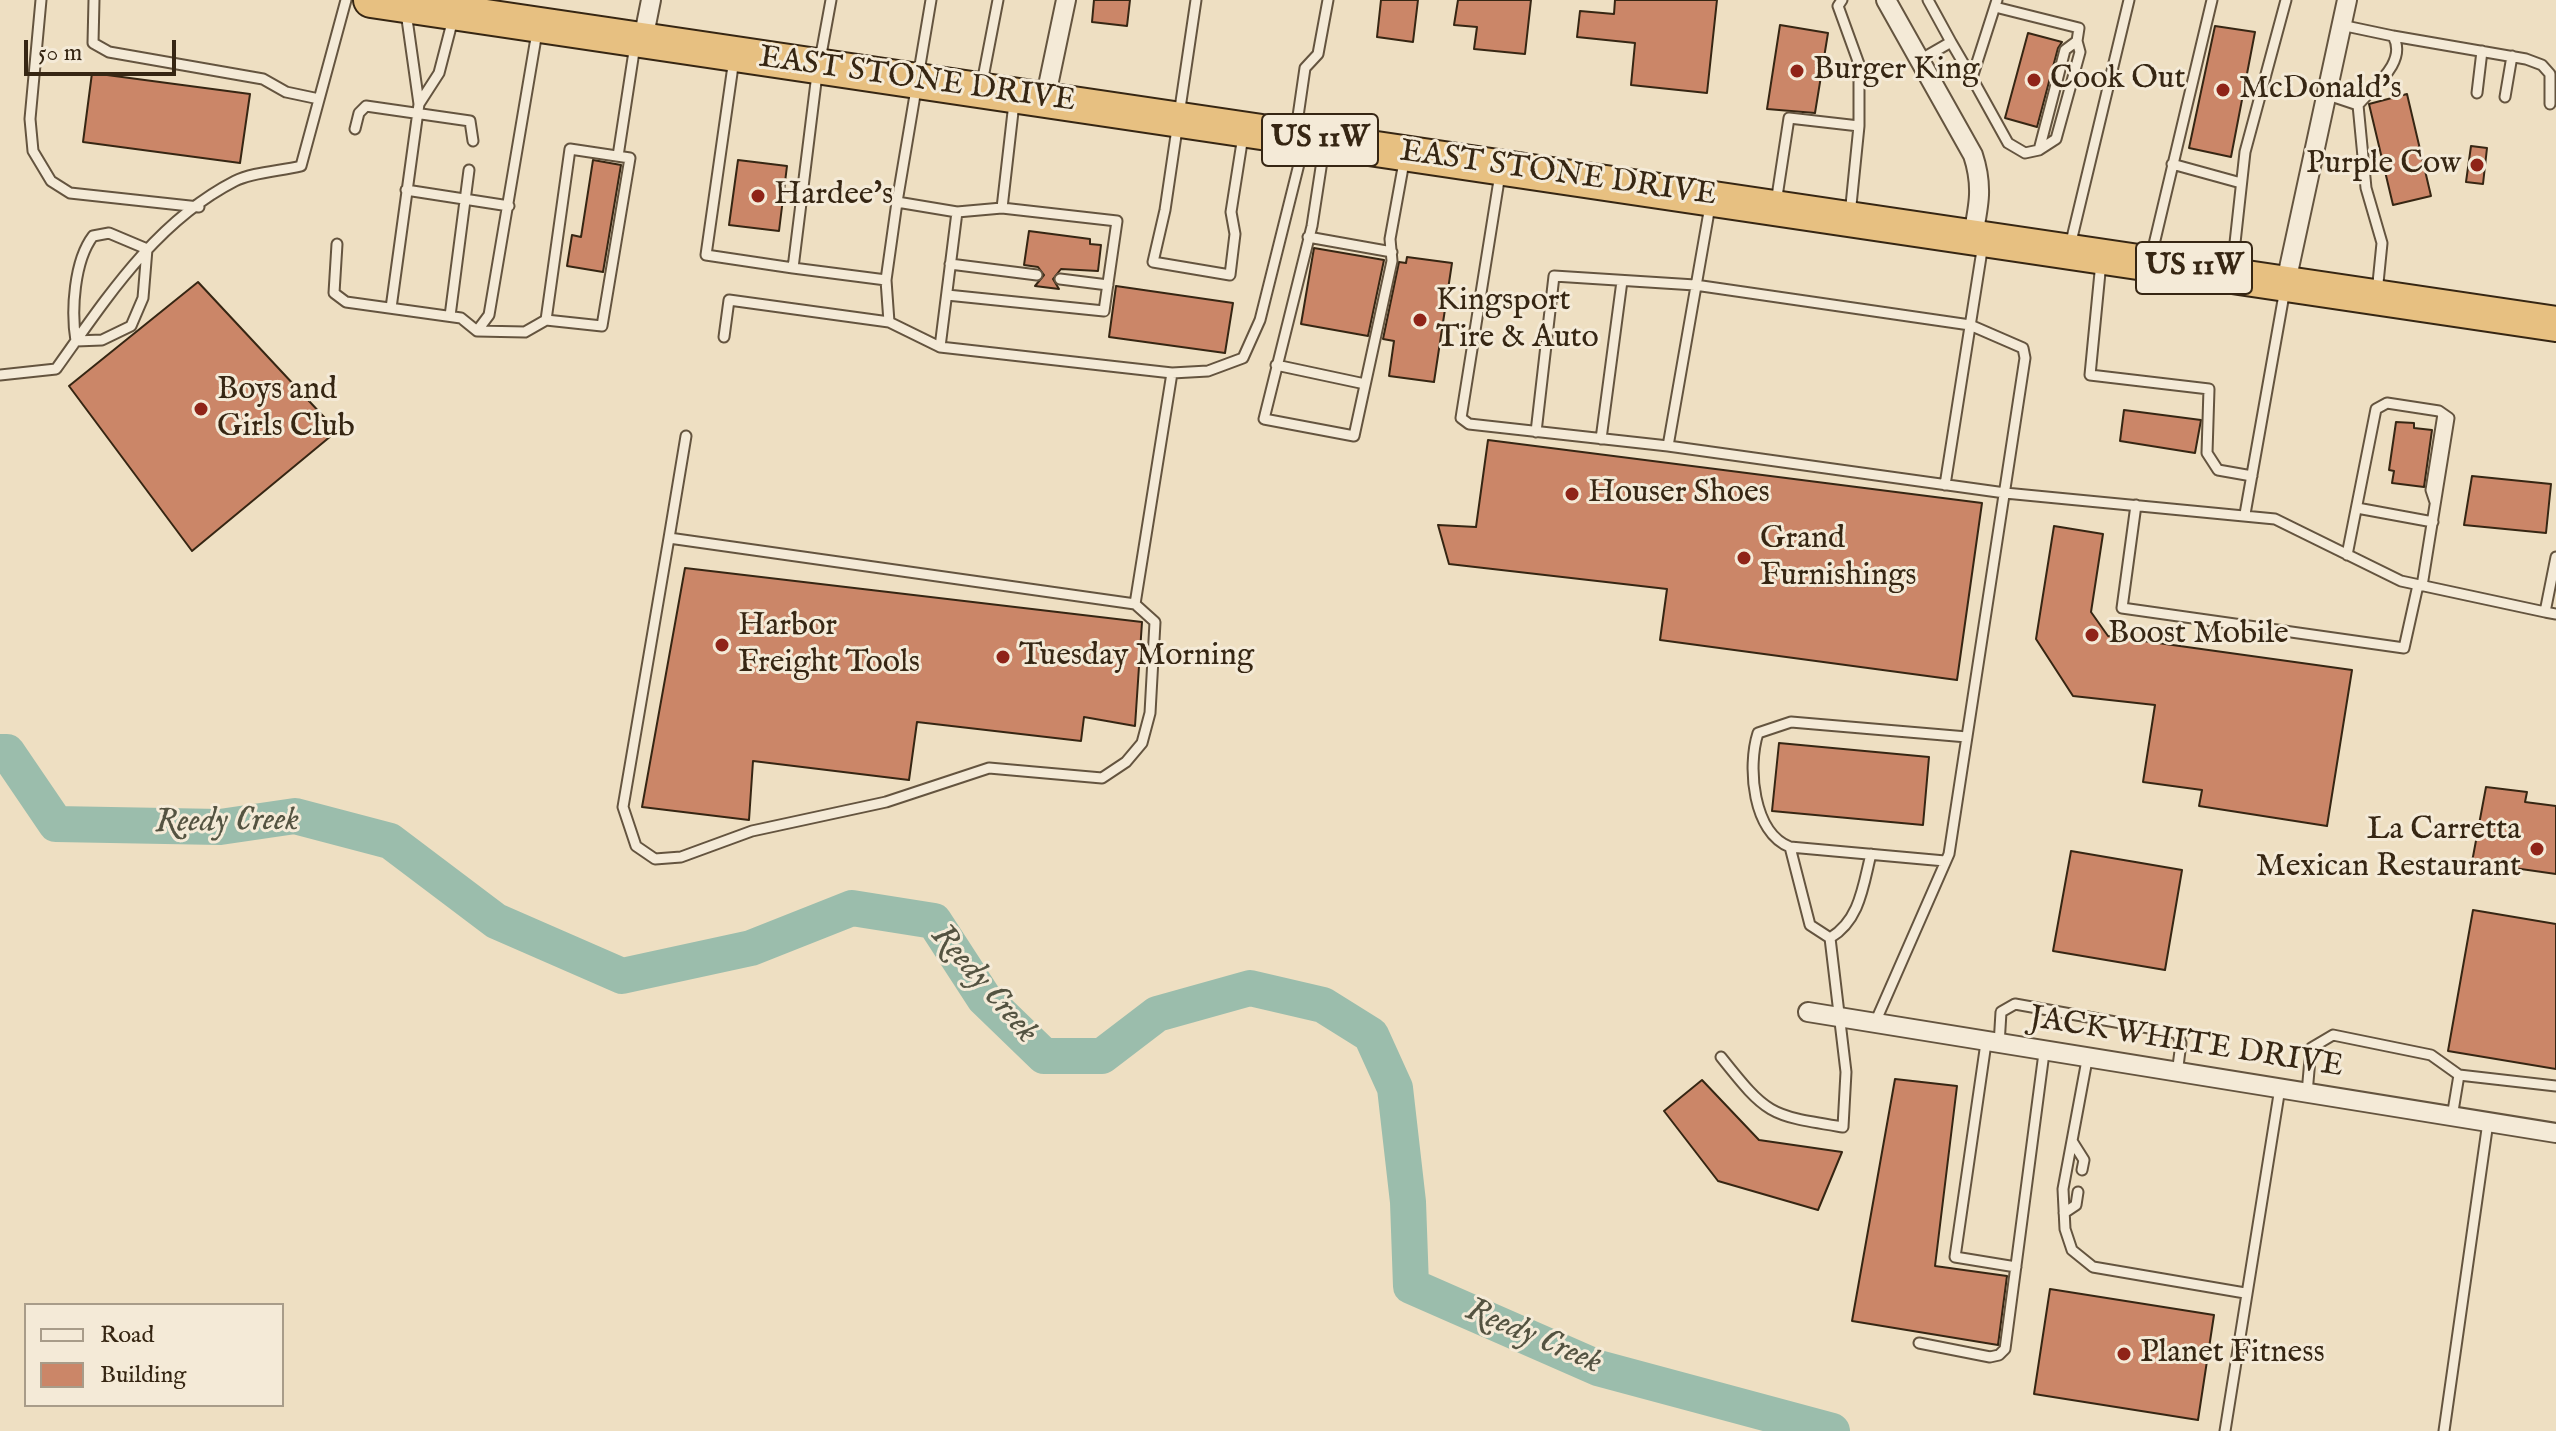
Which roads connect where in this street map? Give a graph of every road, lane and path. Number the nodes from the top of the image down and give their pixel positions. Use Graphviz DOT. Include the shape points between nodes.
graph roads {
  1 [pos="41,0"];
  2 [pos="94,0"];
  3 [pos="346,0"];
  4 [pos="371,0"];
  5 [pos="651,0"];
  6 [pos="831,0"];
  7 [pos="931,0"];
  8 [pos="998,0"];
  9 [pos="1066,0"];
  10 [pos="1196,0"];
  11 [pos="1328,0"];
  12 [pos="1842,0"];
  13 [pos="1928,0"];
  14 [pos="2129,0"];
  15 [pos="2212,0"];
  16 [pos="2286,0"];
  17 [pos="2347,0"];
  18 [pos="1889,1"];
  19 [pos="1996,3"];
  20 [pos="406,5"];
  21 [pos="455,12"];
  22 [pos="538,24"];
  23 [pos="2341,25"];
  24 [pos="2393,36"];
  25 [pos="640,40"];
  26 [pos="2077,41"];
  27 [pos="1951,42"];
  28 [pos="2482,51"];
  29 [pos="735,54"];
  30 [pos="2512,56"];
  31 [pos="1918,61"];
  32 [pos="818,66"];
  33 [pos="1972,78"];
  34 [pos="919,81"];
  35 [pos="980,90"];
  36 [pos="2477,93"];
  37 [pos="2324,94"];
  38 [pos="2505,97"];
  39 [pos="1030,98"];
  40 [pos="319,99"];
  41 [pos="2550,104"];
  42 [pos="2358,105"];
  43 [pos="418,109"];
  44 [pos="1176,119"];
  45 [pos="1859,126"];
  46 [pos="355,129"];
  47 [pos="1244,129"];
  48 [pos="1309,138"];
  49 [pos="473,141"];
  50 [pos="2039,150"];
  51 [pos="1406,153"];
  52 [pos="618,156"];
  53 [pos="2172,164"];
  54 [pos="1501,167"];
  55 [pos="469,170"];
  56 [pos="2241,183"];
  57 [pos="406,190"];
  58 [pos="1712,197"];
  59 [pos="465,199"];
  60 [pos="897,202"];
  61 [pos="509,206"];
  62 [pos="199,207"];
  63 [pos="1776,207"];
  64 [pos="1002,208"];
  65 [pos="957,212"];
  66 [pos="1850,217"];
  67 [pos="1978,236"];
  68 [pos="1308,237"];
  69 [pos="337,244"];
  70 [pos="147,249"];
  71 [pos="1392,252"];
  72 [pos="2086,252"];
  73 [pos="2150,261"];
  74 [pos="950,264"];
  75 [pos="793,268"];
  76 [pos="2231,274"];
  77 [pos="1037,275"];
  78 [pos="1060,279"];
  79 [pos="886,280"];
  80 [pos="1622,281"];
  81 [pos="2286,282"];
  82 [pos="1108,285"];
  83 [pos="1695,285"];
  84 [pos="947,295"];
  85 [pos="2376,296"];
  86 [pos="391,308"];
  87 [pos="450,316"];
  88 [pos="546,320"];
  89 [pos="889,322"];
  90 [pos="2556,324"];
  91 [pos="1970,325"];
  92 [pos="477,331"];
  93 [pos="724,337"];
  94 [pos="76,341"];
  95 [pos="940,347"];
  96 [pos="1276,365"];
  97 [pos="1172,373"];
  98 [pos="0,375"];
  99 [pos="1365,384"];
  100 [pos="1536,432"];
  101 [pos="686,436"];
  102 [pos="1601,439"];
  103 [pos="1668,446"];
  104 [pos="2252,476"];
  105 [pos="1945,485"];
  106 [pos="2005,493"];
  107 [pos="2136,505"];
  108 [pos="2357,508"];
  109 [pos="2245,514"];
  110 [pos="2433,522"];
  111 [pos="669,538"];
  112 [pos="2347,555"];
  113 [pos="2556,557"];
  114 [pos="2420,585"];
  115 [pos="1135,604"];
  116 [pos="2551,613"];
  117 [pos="1967,737"];
  118 [pos="1790,847"];
  119 [pos="1871,854"];
  120 [pos="1945,861"];
  121 [pos="1830,938"];
  122 [pos="1808,1012"];
  123 [pos="1841,1018"];
  124 [pos="1874,1025"];
  125 [pos="1993,1044"];
  126 [pos="2044,1053"];
  127 [pos="1721,1057"];
  128 [pos="2087,1060"];
  129 [pos="2177,1074"];
  130 [pos="2459,1075"];
  131 [pos="2556,1086"];
  132 [pos="2280,1088"];
  133 [pos="2307,1093"];
  134 [pos="2452,1117"];
  135 [pos="2488,1122"];
  136 [pos="2556,1133"];
  137 [pos="2072,1141"];
  138 [pos="2082,1170"];
  139 [pos="2078,1192"];
  140 [pos="2064,1213"];
  141 [pos="2016,1267"];
  142 [pos="2245,1293"];
  143 [pos="1919,1343"];
  144 [pos="2225,1431"];
  145 [pos="2444,1431"];
  1 -- 62 [label="lane" via="30,119 33,151 51,181 70,193"];
  2 -- 40 [label="lane" via="93,43 109,52 263,79 286,92"];
  3 -- 40 [label="lane"];
  4 -- 20 [label="highway, EAST STONE DRIVE / US 11W"];
  5 -- 25 [label="street"];
  6 -- 32 [label="lane"];
  7 -- 34 [label="lane"];
  8 -- 35 [label="lane"];
  9 -- 39 [label="street"];
  10 -- 44 [label="lane"];
  11 -- 48 [label="lane" via="1318,54 1305,68"];
  12 -- 45 [label="lane" via="1841,19 1859,64"];
  13 -- 27 [label="lane"];
  14 -- 72 [label="lane"];
  15 -- 53 [label="lane"];
  16 -- 56 [label="lane"];
  17 -- 23 [label="street"];
  18 -- 31 [label="street"];
  19 -- 26 [label="lane" via="2079,28"];
  19 -- 33 [label="lane"];
  20 -- 21 [label="highway, EAST STONE DRIVE / US 11W"];
  20 -- 43 [label="lane"];
  21 -- 22 [label="highway, EAST STONE DRIVE / US 11W"];
  21 -- 43 [label="lane" via="439,73"];
  22 -- 25 [label="highway, EAST STONE DRIVE / US 11W"];
  22 -- 61 [label="lane"];
  23 -- 24 [label="lane"];
  23 -- 37 [label="street"];
  24 -- 28 [label="lane"];
  24 -- 42 [label="lane" via="2399,55"];
  25 -- 29 [label="highway, EAST STONE DRIVE / US 11W"];
  25 -- 52 [label="lane"];
  26 -- 50 [label="lane" via="2065,50"];
  26 -- 50 [label="lane" via="2080,52 2056,139"];
  27 -- 31 [label="lane"];
  27 -- 33 [label="lane"];
  28 -- 30 [label="lane"];
  28 -- 36 [label="lane"];
  29 -- 32 [label="highway, EAST STONE DRIVE / US 11W"];
  29 -- 75 [label="lane" via="706,255"];
  30 -- 38 [label="lane"];
  30 -- 41 [label="lane" via="2542,65 2550,74"];
  31 -- 67 [label="street" via="1973,155 1981,179"];
  32 -- 34 [label="highway, EAST STONE DRIVE / US 11W"];
  32 -- 75 [label="lane"];
  33 -- 50 [label="lane" via="2008,143 2025,153"];
  34 -- 35 [label="highway, EAST STONE DRIVE / US 11W"];
  34 -- 60 [label="lane"];
  35 -- 39 [label="highway, EAST STONE DRIVE / US 11W"];
  37 -- 42 [label="lane"];
  37 -- 81 [label="street"];
  39 -- 44 [label="highway, EAST STONE DRIVE / US 11W"];
  39 -- 64 [label="lane"];
  40 -- 62 [label="lane" via="301,166 237,180"];
  42 -- 85 [label="lane" via="2366,188 2382,243"];
  43 -- 46 [label="lane" via="366,106"];
  43 -- 49 [label="lane" via="470,121"];
  43 -- 57 [label="lane"];
  44 -- 47 [label="highway, EAST STONE DRIVE / US 11W"];
  44 -- 47 [label="lane" via="1153,262 1230,275 1235,234 1231,212"];
  45 -- 63 [label="lane" via="1789,118"];
  45 -- 66 [label="lane"];
  47 -- 48 [label="highway, EAST STONE DRIVE / US 11W"];
  48 -- 51 [label="highway, EAST STONE DRIVE / US 11W"];
  48 -- 68 [label="lane"];
  48 -- 97 [label="lane" via="1260,320 1243,358 1208,371"];
  51 -- 54 [label="highway, EAST STONE DRIVE / US 11W"];
  51 -- 71 [label="lane"];
  52 -- 88 [label="lane" via="570,149"];
  52 -- 88 [label="lane" via="630,158 602,326"];
  53 -- 56 [label="lane"];
  53 -- 73 [label="lane"];
  54 -- 58 [label="highway, EAST STONE DRIVE / US 11W"];
  54 -- 100 [label="lane" via="1461,418 1469,424"];
  55 -- 59 [label="lane"];
  56 -- 76 [label="lane"];
  57 -- 59 [label="lane"];
  57 -- 86 [label="lane"];
  58 -- 63 [label="highway, EAST STONE DRIVE / US 11W"];
  58 -- 83 [label="lane"];
  59 -- 61 [label="lane"];
  59 -- 87 [label="lane"];
  60 -- 65 [label="lane"];
  60 -- 79 [label="lane"];
  61 -- 92 [label="lane" via="489,315"];
  62 -- 70 [label="lane"];
  63 -- 66 [label="highway, EAST STONE DRIVE / US 11W"];
  64 -- 65 [label="lane"];
  64 -- 82 [label="lane" via="1117,221"];
  65 -- 74 [label="lane"];
  66 -- 67 [label="highway, EAST STONE DRIVE / US 11W"];
  67 -- 72 [label="highway, EAST STONE DRIVE / US 11W"];
  67 -- 91 [label="lane"];
  68 -- 71 [label="lane"];
  68 -- 96 [label="lane"];
  69 -- 86 [label="lane" via="334,293 346,302"];
  70 -- 94 [label="lane"];
  70 -- 94 [label="lane" via="143,298 131,326 102,340"];
  70 -- 94 [label="lane" via="109,233 93,236 85,247 73,319"];
  71 -- 99 [label="lane"];
  72 -- 73 [label="highway, EAST STONE DRIVE / US 11W"];
  72 -- 104 [label="lane" via="2090,375 2209,389 2207,453 2218,470"];
  73 -- 76 [label="highway, EAST STONE DRIVE / US 11W"];
  74 -- 77 [label="lane"];
  74 -- 84 [label="lane"];
  75 -- 79 [label="lane"];
  76 -- 81 [label="highway, EAST STONE DRIVE / US 11W"];
  78 -- 82 [label="lane"];
  79 -- 89 [label="lane"];
  80 -- 83 [label="lane"];
  80 -- 100 [label="lane" via="1554,276"];
  80 -- 102 [label="lane"];
  81 -- 85 [label="highway, EAST STONE DRIVE / US 11W"];
  81 -- 104 [label="lane"];
  82 -- 84 [label="lane" via="1104,311"];
  83 -- 91 [label="lane"];
  83 -- 103 [label="lane"];
  84 -- 95 [label="lane"];
  85 -- 90 [label="highway, EAST STONE DRIVE / US 11W"];
  86 -- 87 [label="lane"];
  87 -- 92 [label="lane"];
  88 -- 92 [label="lane" via="525,332"];
  89 -- 93 [label="lane" via="729,300"];
  89 -- 95 [label="lane"];
  91 -- 105 [label="lane"];
  91 -- 106 [label="lane" via="2023,348"];
  94 -- 98 [label="lane" via="56,369"];
  95 -- 97 [label="lane"];
  96 -- 99 [label="lane"];
  96 -- 99 [label="lane" via="1264,419 1354,436"];
  97 -- 115 [label="lane"];
  100 -- 102 [label="lane"];
  101 -- 111 [label="lane"];
  102 -- 103 [label="lane"];
  103 -- 105 [label="lane"];
  104 -- 109 [label="lane"];
  105 -- 106 [label="lane"];
  106 -- 107 [label="lane"];
  106 -- 117 [label="lane"];
  107 -- 109 [label="lane"];
  107 -- 114 [label="lane" via="2122,608 2404,648"];
  108 -- 110 [label="lane"];
  108 -- 110 [label="lane" via="2376,409 2387,403 2449,418"];
  108 -- 112 [label="lane"];
  109 -- 112 [label="lane" via="2275,519"];
  110 -- 114 [label="lane"];
  111 -- 115 [label="lane"];
  111 -- 115 [label="lane" via="623,807 636,846 655,859 681,857 752,831 886,802 989,768 1102,778 1142,743 1150,713 1155,622"];
  112 -- 114 [label="lane"];
  113 -- 116 [label="lane"];
  114 -- 116 [label="lane"];
  117 -- 118 [label="lane" via="1804,722 1758,733 1754,746 1761,819 1776,842"];
  117 -- 120 [label="lane"];
  118 -- 119 [label="lane"];
  118 -- 121 [label="lane" via="1810,925"];
  119 -- 120 [label="lane"];
  119 -- 121 [label="lane" via="1856,911 1845,929"];
  120 -- 124 [label="lane"];
  121 -- 123 [label="lane"];
  122 -- 123 [label="street, JACK WHITE DRIVE"];
  123 -- 124 [label="street, JACK WHITE DRIVE"];
  123 -- 127 [label="lane" via="1846,1072 1843,1127 1769,1111"];
  124 -- 125 [label="street, JACK WHITE DRIVE"];
  125 -- 126 [label="street, JACK WHITE DRIVE"];
  125 -- 129 [label="lane" via="2001,1012 2015,1004 2177,1033"];
  125 -- 141 [label="lane" via="1955,1257"];
  126 -- 128 [label="street, JACK WHITE DRIVE"];
  126 -- 141 [label="lane"];
  128 -- 129 [label="street, JACK WHITE DRIVE"];
  128 -- 137 [label="lane"];
  129 -- 132 [label="street, JACK WHITE DRIVE"];
  130 -- 131 [label="lane"];
  130 -- 133 [label="lane" via="2431,1055 2333,1035 2311,1048"];
  130 -- 134 [label="lane"];
  132 -- 133 [label="street, JACK WHITE DRIVE"];
  132 -- 142 [label="lane"];
  133 -- 134 [label="street, JACK WHITE DRIVE"];
  134 -- 135 [label="street, JACK WHITE DRIVE"];
  135 -- 136 [label="street, JACK WHITE DRIVE"];
  135 -- 145 [label="lane"];
  137 -- 138 [label="lane" via="2084,1160"];
  137 -- 140 [label="lane"];
  139 -- 140 [label="lane" via="2076,1205"];
  140 -- 142 [label="lane" via="2072,1250 2093,1267"];
  141 -- 143 [label="lane" via="2005,1349 1999,1355 1978,1356"];
  142 -- 144 [label="lane"];
}
